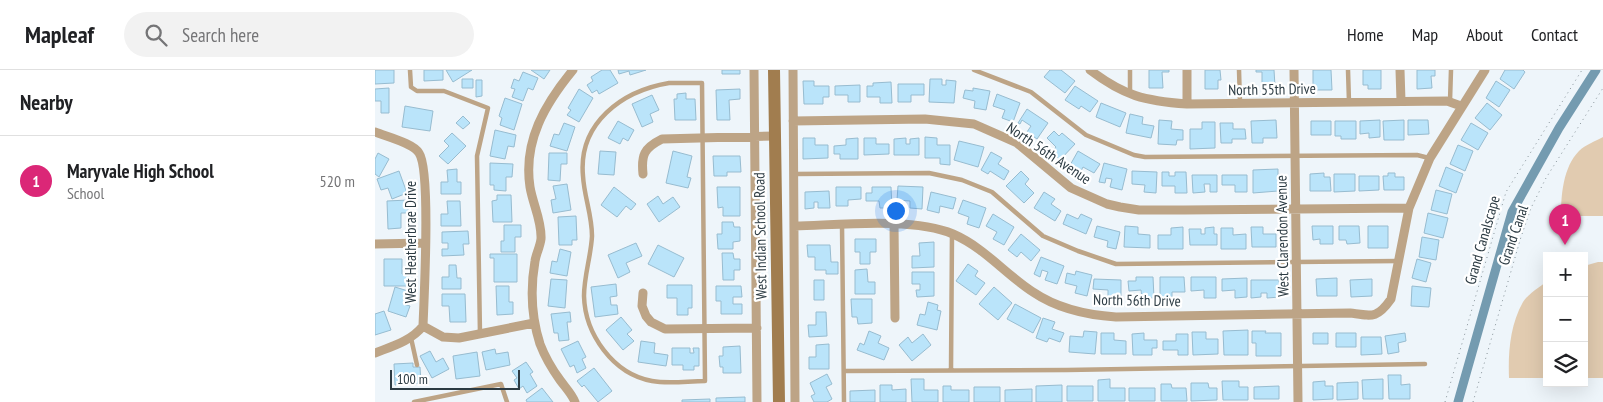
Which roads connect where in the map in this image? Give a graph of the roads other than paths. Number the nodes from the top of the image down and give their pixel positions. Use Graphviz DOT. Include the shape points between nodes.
graph roads {
  1 [pos="410,70"];
  2 [pos="573,70"];
  3 [pos="754,70"];
  4 [pos="774,70"];
  5 [pos="793,70"];
  6 [pos="974,70"];
  7 [pos="1090,70"];
  8 [pos="1129,70"];
  9 [pos="1187,70"];
  10 [pos="1239,70"];
  11 [pos="1293,70"];
  12 [pos="1348,70"];
  13 [pos="1400,70"];
  14 [pos="1451,70"];
  15 [pos="1485,70"];
  16 [pos="1130,94"];
  17 [pos="1401,101"];
  18 [pos="1451,101"];
  19 [pos="1349,102"];
  20 [pos="1240,103"];
  21 [pos="1294,103"];
  22 [pos="1187,104"];
  23 [pos="1461,106"];
  24 [pos="793,121"];
  25 [pos="375,132"];
  26 [pos="755,136"];
  27 [pos="775,136"];
  28 [pos="703,137"];
  29 [pos="1294,156"];
  30 [pos="1430,158"];
  31 [pos="643,174"];
  32 [pos="794,174"];
  33 [pos="1409,208"];
  34 [pos="1295,209"];
  35 [pos="894,224"];
  36 [pos="842,225"];
  37 [pos="795,226"];
  38 [pos="952,234"];
  39 [pos="425,243"];
  40 [pos="375,244"];
  41 [pos="1296,261"];
  42 [pos="1398,261"];
  43 [pos="643,294"];
  44 [pos="1296,313"];
  45 [pos="895,318"];
  46 [pos="534,323"];
  47 [pos="423,326"];
  48 [pos="757,328"];
  49 [pos="705,329"];
  50 [pos="480,334"];
  51 [pos="411,338"];
  52 [pos="375,353"];
  53 [pos="1425,364"];
  54 [pos="417,365"];
  55 [pos="1297,366"];
  56 [pos="951,370"];
  57 [pos="844,371"];
  58 [pos="414,402"];
  59 [pos="507,402"];
  60 [pos="575,402"];
  61 [pos="757,402"];
  62 [pos="779,402"];
  63 [pos="795,402"];
  64 [pos="844,402"];
  65 [pos="1297,402"];
  1 -- 50 [label="lane" via="411,87 417,91 444,91 488,108 477,156"];
  2 -- 46 [label="street" via="542,115 531,153 530,186 540,222 541,240 532,282"];
  3 -- 26 [label="street, West Indian School Road"];
  4 -- 27 [label="main road, West Indian School Road"];
  5 -- 24 [label="street"];
  6 -- 29 [label="lane" via="1031,92 1086,135 1134,155 1155,158"];
  7 -- 16 [label="street, North 55th Drive"];
  8 -- 16 [label="lane"];
  9 -- 22 [label="street"];
  10 -- 20 [label="lane"];
  11 -- 21 [label="street, West Clarendon Avenue"];
  12 -- 19 [label="lane"];
  13 -- 17 [label="street"];
  14 -- 18 [label="lane"];
  15 -- 23 [label="street"];
  16 -- 22 [label="street, North 55th Drive" via="1155,102"];
  17 -- 18 [label="street, North 55th Drive"];
  17 -- 19 [label="street, North 55th Drive"];
  18 -- 23 [label="street, North 55th Drive"];
  19 -- 21 [label="street, North 55th Drive"];
  20 -- 21 [label="street, North 55th Drive"];
  20 -- 22 [label="street, North 55th Drive"];
  21 -- 29 [label="street, West Clarendon Avenue"];
  23 -- 30 [label="street"];
  24 -- 32 [label="street"];
  24 -- 34 [label="street, North 56th Avenue" via="925,119 974,124 1017,143 1071,188 1119,207 1139,210"];
  25 -- 39 [label="street, West Heatherbrae Drive" via="408,144 419,152 424,178"];
  26 -- 27 [label="street"];
  26 -- 28 [label="street"];
  26 -- 48 [label="street, West Indian School Road"];
  27 -- 62 [label="main road, West Indian School Road"];
  28 -- 31 [label="street" via="669,138 655,143 641,158"];
  28 -- 49 [label="lane"];
  28 -- 49 [label="lane" via="702,83 669,83 647,88 619,102 603,116 590,137 583,176 592,236 585,308 592,331 606,354 627,371 652,381 705,381"];
  29 -- 30 [label="lane"];
  29 -- 34 [label="street, West Clarendon Avenue"];
  30 -- 33 [label="street"];
  32 -- 37 [label="street"];
  32 -- 41 [label="lane" via="929,173 962,180 992,192 1043,236 1115,264"];
  33 -- 34 [label="street, North 56th Avenue"];
  33 -- 42 [label="street"];
  34 -- 41 [label="street, West Clarendon Avenue"];
  35 -- 36 [label="street, North 56th Drive"];
  35 -- 38 [label="street, North 56th Drive"];
  35 -- 45 [label="street"];
  36 -- 37 [label="street, North 56th Drive"];
  36 -- 57 [label="lane"];
  37 -- 63 [label="street"];
  38 -- 44 [label="street, North 56th Drive" via="982,251 1032,291 1064,308 1116,317"];
  38 -- 56 [label="lane"];
  39 -- 40 [label="street"];
  39 -- 47 [label="street, West Heatherbrae Drive"];
  41 -- 42 [label="lane"];
  41 -- 44 [label="street, West Clarendon Avenue"];
  42 -- 44 [label="street, North 56th Drive" via="1391,299 1383,311 1373,315"];
  43 -- 49 [label="street" via="646,316 657,326 673,330"];
  44 -- 55 [label="street, West Clarendon Avenue"];
  46 -- 50 [label="street"];
  46 -- 60 [label="street" via="549,362"];
  47 -- 50 [label="street" via="443,336 459,338"];
  47 -- 51 [label="street"];
  48 -- 49 [label="street"];
  48 -- 61 [label="street, West Indian School Road"];
  51 -- 52 [label="street"];
  51 -- 54 [label="lane"];
  53 -- 55 [label="lane"];
  55 -- 56 [label="lane"];
  55 -- 65 [label="street, West Clarendon Avenue"];
  56 -- 57 [label="lane"];
  57 -- 64 [label="lane"];
  58 -- 59 [label="lane" via="501,384"];
}
